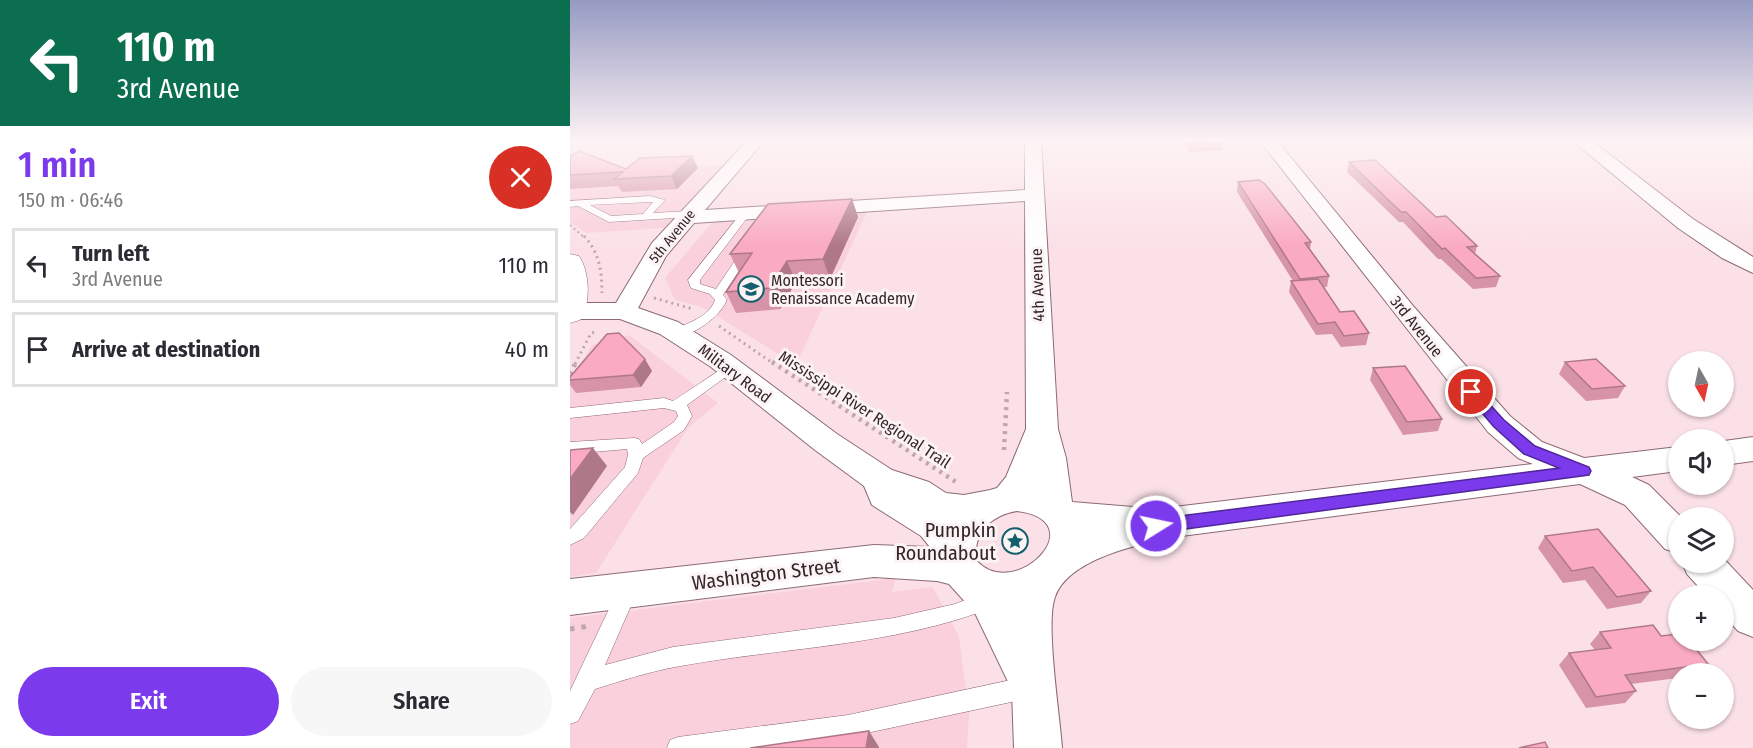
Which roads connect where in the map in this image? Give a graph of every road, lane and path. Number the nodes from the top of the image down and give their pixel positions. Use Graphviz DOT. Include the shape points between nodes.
graph roads {
  1 [pos="724,176"];
  2 [pos="1034,176"];
  3 [pos="1296,176"];
  4 [pos="1625,176"];
  5 [pos="1034,195"];
  6 [pos="574,203"];
  7 [pos="745,214"];
  8 [pos="646,216"];
  9 [pos="688,216"];
  10 [pos="751,245"];
  11 [pos="570,262"];
  12 [pos="1753,266"];
  13 [pos="717,295"];
  14 [pos="629,302"];
  15 [pos="576,318"];
  16 [pos="705,318"];
  17 [pos="677,333"];
  18 [pos="729,368"];
  19 [pos="570,374"];
  20 [pos="1007,392"];
  21 [pos="675,406"];
  22 [pos="570,413"];
  23 [pos="1042,429"];
  24 [pos="570,448"];
  25 [pos="1753,449"];
  26 [pos="1734,452"];
  27 [pos="636,455"];
  28 [pos="1004,458"];
  29 [pos="1668,460"];
  30 [pos="1583,471"];
  31 [pos="880,479"];
  32 [pos="960,485"];
  33 [pos="1000,501"];
  34 [pos="1058,510"];
  35 [pos="1174,522"];
  36 [pos="1668,528"];
  37 [pos="570,538"];
  38 [pos="1053,568"];
  39 [pos="1711,573"];
  40 [pos="970,576"];
  41 [pos="628,590"];
  42 [pos="570,597"];
  43 [pos="1753,618"];
  44 [pos="588,680"];
  45 [pos="1034,686"];
  46 [pos="570,713"];
  47 [pos="678,748"];
  48 [pos="1038,748"];
  1 -- 9 [label="street, 5th Avenue"];
  2 -- 5 [label="street, 4th Avenue"];
  3 -- 30 [label="street, 3rd Avenue" via="1484,408 1530,450"];
  4 -- 12 [label="street" via="1716,246"];
  5 -- 7 [label="street" via="772,216"];
  5 -- 23 [label="street, 4th Avenue"];
  6 -- 8 [label="lane" via="609,219"];
  6 -- 8 [label="lane" via="660,200"];
  7 -- 9 [label="street"];
  7 -- 13 [label="lane" via="694,280 695,286"];
  8 -- 9 [label="lane"];
  9 -- 14 [label="street, 5th Avenue" via="651,260"];
  10 -- 13 [label="lane"];
  11 -- 15 [label="main road"];
  13 -- 16 [label="lane" via="720,304 715,313"];
  14 -- 15 [label="street, Military Road"];
  14 -- 16 [label="path, Mississippi River Regional Trail" via="673,301"];
  14 -- 17 [label="street, Military Road" via="650,320"];
  15 -- 19 [label="path"];
  16 -- 17 [label="lane"];
  16 -- 32 [label="path, Mississippi River Regional Trail"];
  17 -- 18 [label="street, Military Road"];
  18 -- 21 [label="lane"];
  18 -- 31 [label="street, Military Road"];
  20 -- 28 [label="path"];
  21 -- 22 [label="lane" via="664,403"];
  21 -- 27 [label="lane" via="682,408 685,416 679,426"];
  23 -- 33 [label="street, 4th Avenue" via="1020,484"];
  23 -- 34 [label="street, 4th Avenue"];
  24 -- 27 [label="lane" via="634,443"];
  25 -- 26 [label="street"];
  27 -- 37 [label="lane" via="632,469"];
  29 -- 30 [label="street"];
  30 -- 35 [label="street"];
  30 -- 36 [label="street, 3rd Avenue" via="1637,495"];
  31 -- 33 [label="street, Military Road" via="917,491 938,506 964,509"];
  31 -- 40 [label="street, Military Road" via="884,495 934,526"];
  33 -- 34 [label="street" via="1035,498"];
  33 -- 40 [label="street" via="969,520 959,534"];
  34 -- 35 [label="street" via="1093,521"];
  34 -- 38 [label="street" via="1068,525 1069,540"];
  35 -- 38 [label="street" via="1080,548"];
  38 -- 40 [label="street" via="1018,589 998,591"];
  38 -- 45 [label="street" via="1034,596"];
  39 -- 43 [label="street"];
  40 -- 41 [label="street, Washington Street" via="937,564 874,561"];
  40 -- 44 [label="lane" via="955,613 894,627 673,657"];
  40 -- 45 [label="street"];
  41 -- 42 [label="street, Washington Street"];
  41 -- 44 [label="lane"];
  44 -- 46 [label="lane"];
  45 -- 47 [label="lane" via="848,726"];
  45 -- 48 [label="street"];
}
